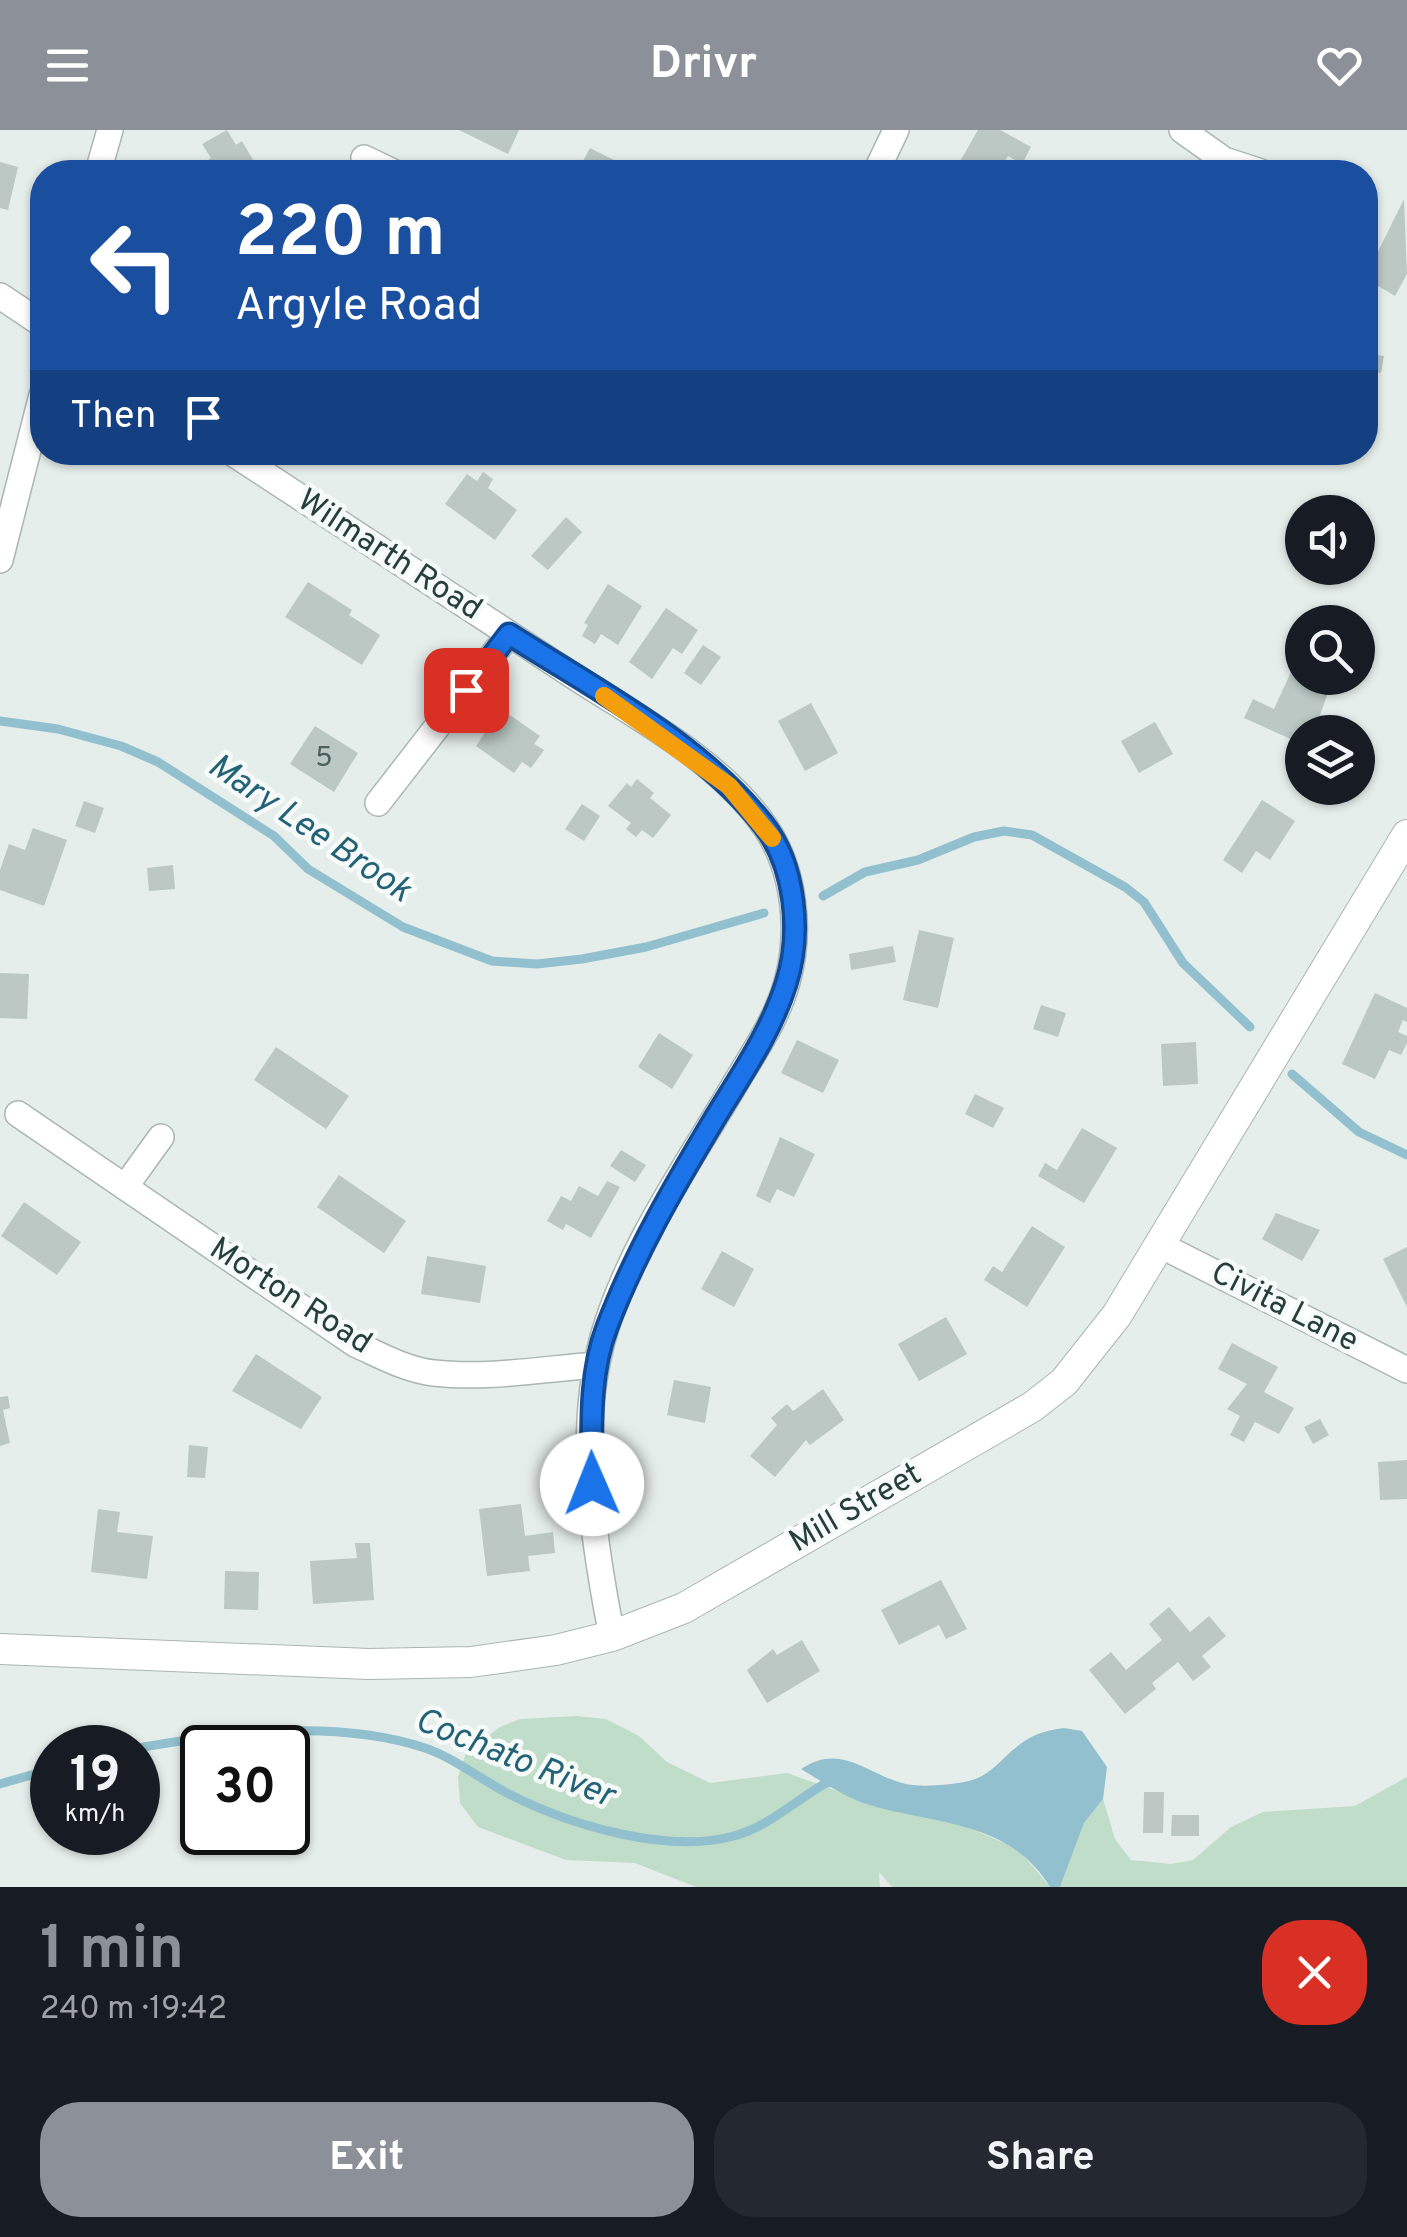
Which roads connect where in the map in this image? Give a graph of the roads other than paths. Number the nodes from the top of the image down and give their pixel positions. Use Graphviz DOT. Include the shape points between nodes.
graph roads {
  1 [pos="110,130"];
  2 [pos="896,130"];
  3 [pos="1182,130"];
  4 [pos="364,158"];
  5 [pos="101,160"];
  6 [pos="368,160"];
  7 [pos="882,160"];
  8 [pos="1224,160"];
  9 [pos="0,296"];
  10 [pos="30,316"];
  11 [pos="30,442"];
  12 [pos="251,465"];
  13 [pos="0,560"];
  14 [pos="509,634"];
  15 [pos="378,803"];
  16 [pos="1407,835"];
  17 [pos="18,1114"];
  18 [pos="161,1137"];
  19 [pos="125,1187"];
  20 [pos="1160,1245"];
  21 [pos="596,1365"];
  22 [pos="1407,1370"];
  23 [pos="612,1636"];
  24 [pos="0,1649"];
  1 -- 5 [label="street"];
  2 -- 7 [label="street"];
  3 -- 8 [label="street"];
  4 -- 6 [label="street"];
  9 -- 10 [label="street"];
  11 -- 13 [label="street"];
  12 -- 14 [label="street, Wilmarth Road"];
  14 -- 15 [label="street"];
  14 -- 21 [label="street, Wilmarth Road" via="729,786 765,826 792,893 787,982 766,1031 638,1255"];
  16 -- 20 [label="street, Mill Street"];
  17 -- 19 [label="street, Morton Road"];
  18 -- 19 [label="street"];
  19 -- 21 [label="street, Morton Road" via="355,1344 396,1363 432,1373 480,1374"];
  20 -- 22 [label="street, Civita Lane"];
  20 -- 23 [label="street, Mill Street" via="1090,1353 1032,1407 684,1608"];
  21 -- 23 [label="street, Wilmarth Road" via="593,1516"];
  23 -- 24 [label="street, Mill Street" via="471,1662"];
}
